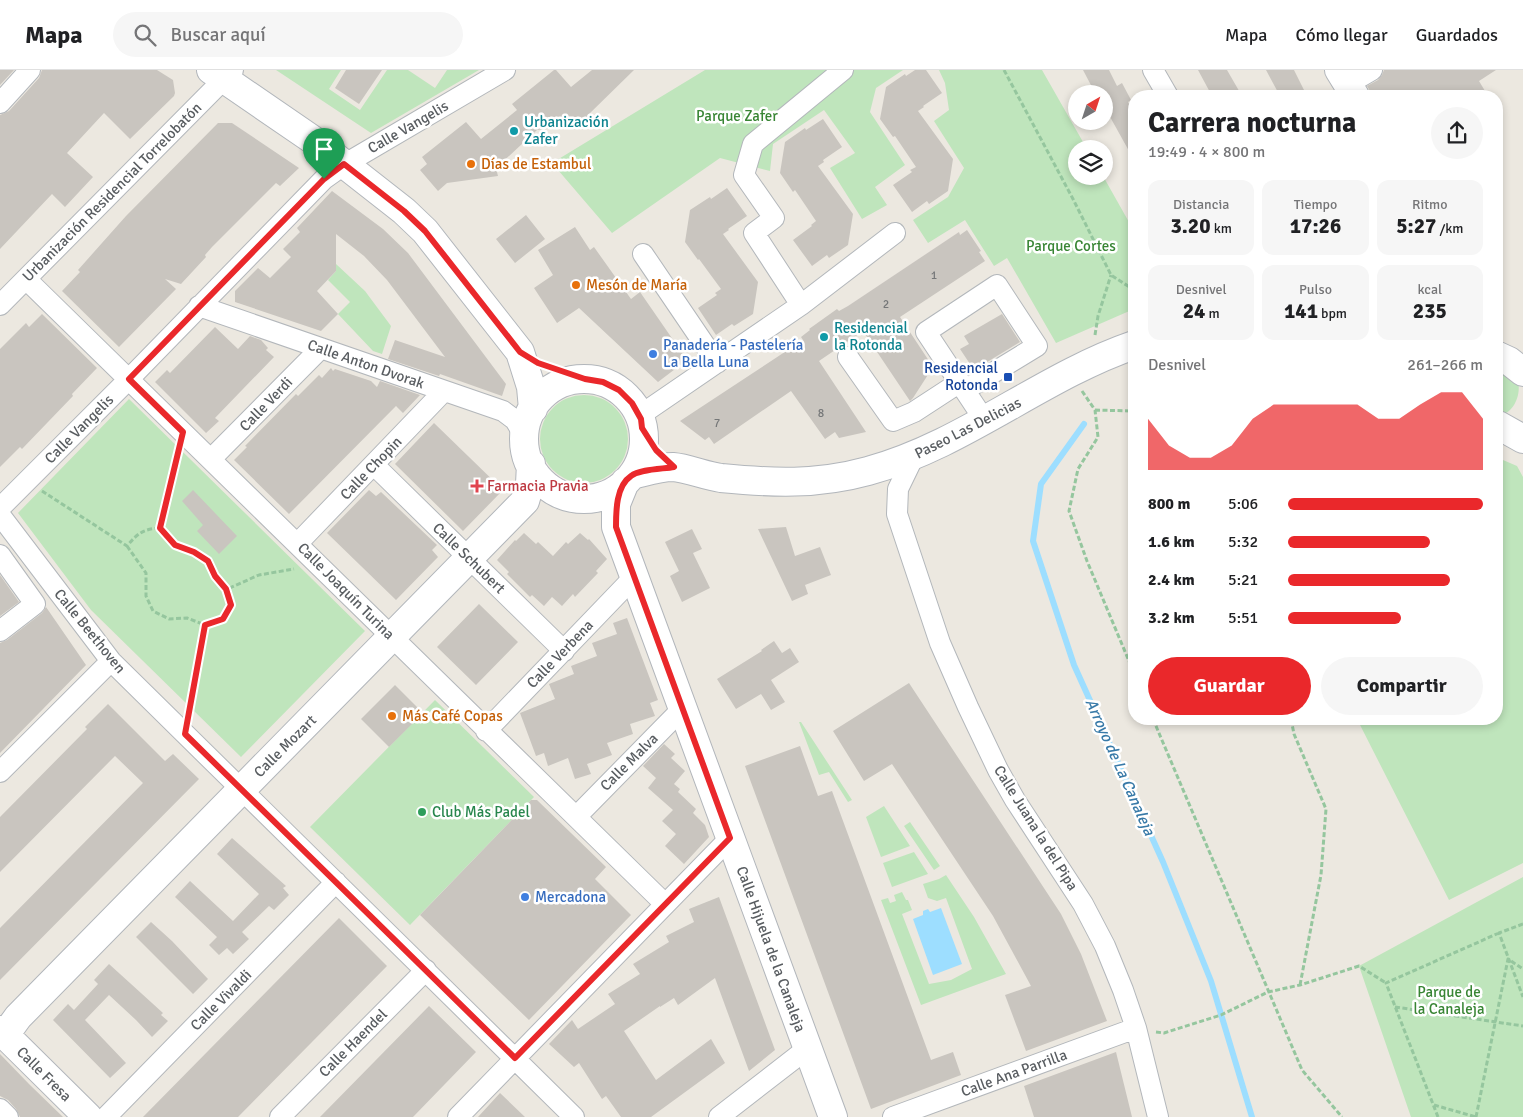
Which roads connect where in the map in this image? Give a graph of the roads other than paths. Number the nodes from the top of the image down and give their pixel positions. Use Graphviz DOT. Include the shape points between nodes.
graph roads {
  1 [pos="30,70"];
  2 [pos="505,70"];
  3 [pos="843,70"];
  4 [pos="1153,70"];
  5 [pos="1372,70"];
  6 [pos="223,73"];
  7 [pos="1347,83"];
  8 [pos="1165,90"];
  9 [pos="0,103"];
  10 [pos="344,164"];
  11 [pos="895,233"];
  12 [pos="643,254"];
  13 [pos="26,279"];
  14 [pos="0,304"];
  15 [pos="801,305"];
  16 [pos="200,306"];
  17 [pos="321,348"];
  18 [pos="1128,348"];
  19 [pos="520,352"];
  20 [pos="848,357"];
  21 [pos="1503,358"];
  22 [pos="717,363"];
  23 [pos="1523,372"];
  24 [pos="129,379"];
  25 [pos="585,379"];
  26 [pos="962,386"];
  27 [pos="444,391"];
  28 [pos="533,409"];
  29 [pos="985,421"];
  30 [pos="641,422"];
  31 [pos="1506,423"];
  32 [pos="524,435"];
  33 [pos="1523,439"];
  34 [pos="914,456"];
  35 [pos="211,459"];
  36 [pos="530,464"];
  37 [pos="374,465"];
  38 [pos="674,467"];
  39 [pos="629,478"];
  40 [pos="573,497"];
  41 [pos="525,501"];
  42 [pos="0,508"];
  43 [pos="0,515"];
  44 [pos="616,527"];
  45 [pos="298,544"];
  46 [pos="0,555"];
  47 [pos="469,558"];
  48 [pos="634,577"];
  49 [pos="0,631"];
  50 [pos="392,637"];
  51 [pos="564,651"];
  52 [pos="111,661"];
  53 [pos="683,708"];
  54 [pos="486,731"];
  55 [pos="0,772"];
  56 [pos="242,789"];
  57 [pos="576,817"];
  58 [pos="730,838"];
  59 [pos="336,882"];
  60 [pos="665,904"];
  61 [pos="426,970"];
  62 [pos="1136,1028"];
  63 [pos="2,1035"];
  64 [pos="808,1048"];
  65 [pos="515,1058"];
  66 [pos="0,1109"];
  67 [pos="8,1117"];
  68 [pos="88,1117"];
  69 [pos="106,1117"];
  70 [pos="280,1117"];
  71 [pos="458,1117"];
  72 [pos="574,1117"];
  73 [pos="719,1117"];
  74 [pos="833,1117"];
  75 [pos="893,1117"];
  76 [pos="1158,1117"];
  1 -- 9 [label="street"];
  2 -- 10 [label="street, Calle Vangelis"];
  3 -- 15 [label="street" via="753,144 744,175 774,218 754,233"];
  4 -- 8 [label="street"];
  5 -- 7 [label="street"];
  6 -- 10 [label="street"];
  6 -- 13 [label="street, Urbanización Residencial Torrelobatón"];
  10 -- 16 [label="street, Calle Vangelis" via="324,179"];
  10 -- 19 [label="street" via="425,231"];
  11 -- 15 [label="street"];
  12 -- 22 [label="street"];
  13 -- 14 [label="street, Urbanización Residencial Torrelobatón"];
  13 -- 24 [label="street, Calle Joaquín Turina"];
  15 -- 22 [label="street"];
  16 -- 17 [label="street, Calle Anton Dvorak"];
  16 -- 24 [label="street, Calle Vangelis"];
  17 -- 27 [label="street, Calle Anton Dvorak"];
  17 -- 35 [label="street, Calle Verdi"];
  18 -- 29 [label="street, Paseo Las Delicias" via="1082,368"];
  19 -- 25 [label="street" via="538,363"];
  19 -- 28 [label="street"];
  20 -- 26 [label="street" via="893,421"];
  21 -- 23 [label="street"];
  22 -- 30 [label="street"];
  24 -- 35 [label="street, Calle Joaquín Turina"];
  24 -- 42 [label="street, Calle Vangelis"];
  25 -- 28 [label="street" via="567,381 551,389"];
  25 -- 30 [label="street" via="603,382 619,390 632,403"];
  26 -- 26 [label="street" via="926,332 997,285 1037,346"];
  26 -- 29 [label="street"];
  27 -- 32 [label="street, Calle Anton Dvorak" via="503,411 515,420"];
  27 -- 37 [label="street, Calle Chopin"];
  28 -- 32 [label="street"];
  29 -- 34 [label="street, Paseo Las Delicias"];
  30 -- 38 [label="street, Paseo Las Delicias" via="656,450"];
  30 -- 39 [label="street" via="644,436 642,454"];
  31 -- 33 [label="street"];
  32 -- 36 [label="street"];
  34 -- 38 [label="street, Paseo Las Delicias" via="867,472 819,481 768,483 709,477"];
  34 -- 62 [label="street, Calle Juana la del Pipa" via="898,489 897,514 940,643 998,770 1083,904 1105,946"];
  35 -- 45 [label="street, Calle Joaquín Turina"];
  36 -- 40 [label="street" via="545,484"];
  36 -- 41 [label="street" via="530,484"];
  37 -- 45 [label="street, Calle Chopin"];
  37 -- 47 [label="street, Calle Schubert"];
  38 -- 39 [label="street, Paseo Las Delicias"];
  39 -- 40 [label="street" via="604,496"];
  39 -- 44 [label="street, Calle Hijuela de la Canaleja" via="616,504"];
  40 -- 41 [label="street" via="542,495"];
  40 -- 44 [label="street, Calle Hijuela de la Canaleja" via="600,510"];
  41 -- 47 [label="street, Calle Mozart"];
  43 -- 52 [label="street, Calle Beethoven"];
  44 -- 48 [label="street, Calle Hijuela de la Canaleja"];
  45 -- 50 [label="street, Calle Joaquín Turina"];
  46 -- 49 [label="street" via="34,604"];
  47 -- 50 [label="street, Calle Mozart"];
  47 -- 51 [label="street, Calle Schubert"];
  48 -- 51 [label="street, Calle Verbena"];
  48 -- 53 [label="street, Calle Hijuela de la Canaleja"];
  50 -- 54 [label="street, Calle Joaquín Turina"];
  50 -- 56 [label="street, Calle Mozart"];
  51 -- 54 [label="street, Calle Verbena"];
  52 -- 55 [label="street"];
  52 -- 56 [label="street, Calle Beethoven"];
  53 -- 57 [label="street, Calle Malva"];
  53 -- 58 [label="street, Calle Hijuela de la Canaleja"];
  54 -- 57 [label="street, Calle Joaquín Turina"];
  56 -- 59 [label="street, Calle Beethoven"];
  56 -- 63 [label="street, Calle Mozart"];
  57 -- 60 [label="street, Calle Joaquín Turina"];
  58 -- 60 [label="street"];
  58 -- 64 [label="street, Calle Hijuela de la Canaleja"];
  59 -- 61 [label="street, Calle Beethoven"];
  59 -- 69 [label="street, Calle Vivaldi"];
  60 -- 65 [label="street"];
  61 -- 65 [label="street, Calle Beethoven"];
  61 -- 70 [label="street, Calle Haendel"];
  62 -- 75 [label="street, Calle Ana Parrilla"];
  62 -- 76 [label="street, Calle Juana la del Pipa"];
  63 -- 68 [label="street, Calle Fresa"];
  64 -- 73 [label="street"];
  64 -- 74 [label="street, Calle Hijuela de la Canaleja"];
  65 -- 71 [label="street"];
  65 -- 72 [label="street, Calle Beethoven"];
  66 -- 67 [label="street"];
}
